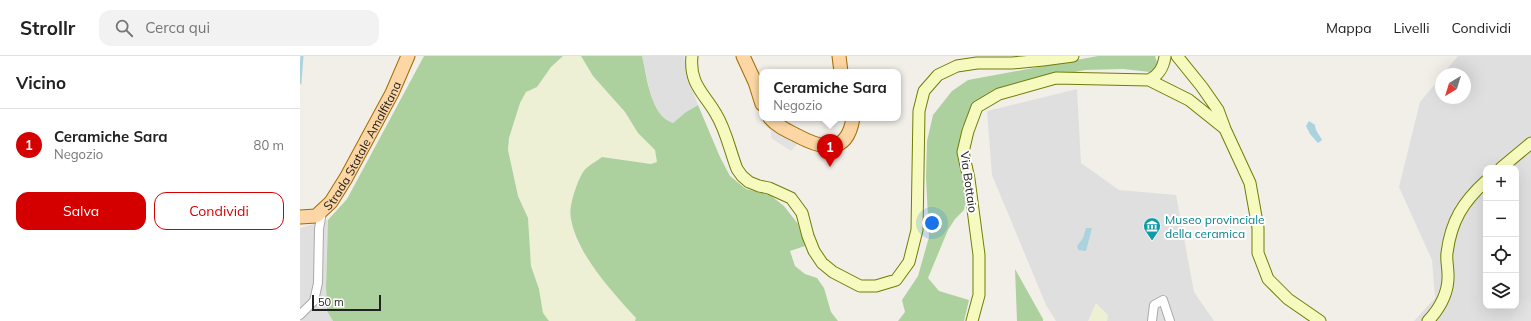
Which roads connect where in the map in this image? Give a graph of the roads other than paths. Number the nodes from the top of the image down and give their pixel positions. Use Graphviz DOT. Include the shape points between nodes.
graph roads {
  1 [pos="408,56"];
  2 [pos="692,56"];
  3 [pos="743,56"];
  4 [pos="839,56"];
  5 [pos="1073,56"];
  6 [pos="1166,56"];
  7 [pos="1177,56"];
  8 [pos="841,69"];
  9 [pos="1149,80"];
  10 [pos="759,93"];
  11 [pos="773,121"];
  12 [pos="852,121"];
  13 [pos="1225,129"];
  14 [pos="1531,143"];
  15 [pos="1505,165"];
  16 [pos="1483,184"];
  17 [pos="311,215"];
  18 [pos="300,315"];
  19 [pos="972,321"];
  20 [pos="1152,321"];
  21 [pos="1170,321"];
  22 [pos="1320,321"];
  23 [pos="1428,321"];
  1 -- 17 [label="main road, Strada Statale Amalfitana" via="392,93 346,178 331,202"];
  2 -- 5 [label="street" via="691,65 695,82 716,114 742,176 749,182 791,198 802,213 808,236 822,263 833,272 860,286 876,286 896,280 909,262 917,230 919,111 924,91 938,75 956,66"];
  3 -- 10 [label="main road"];
  4 -- 8 [label="main road"];
  6 -- 9 [label="street" via="1157,76"];
  7 -- 13 [label="street" via="1218,110"];
  9 -- 13 [label="street" via="1189,100"];
  9 -- 19 [label="street, Via Bottaio" via="1056,78 999,94 978,107 963,152 979,255 979,295"];
  11 -- 12 [label="main road" via="804,140 828,147 844,139"];
  13 -- 22 [label="street" via="1250,183 1258,228 1258,253 1268,279 1288,299"];
  14 -- 15 [label="street"];
  16 -- 23 [label="street" via="1455,220 1447,255 1448,276 1445,296 1437,312"];
  17 -- 18 [label="street" via="319,229 318,283 314,301"];
  20 -- 21 [label="street" via="1154,305 1163,300"];
}
